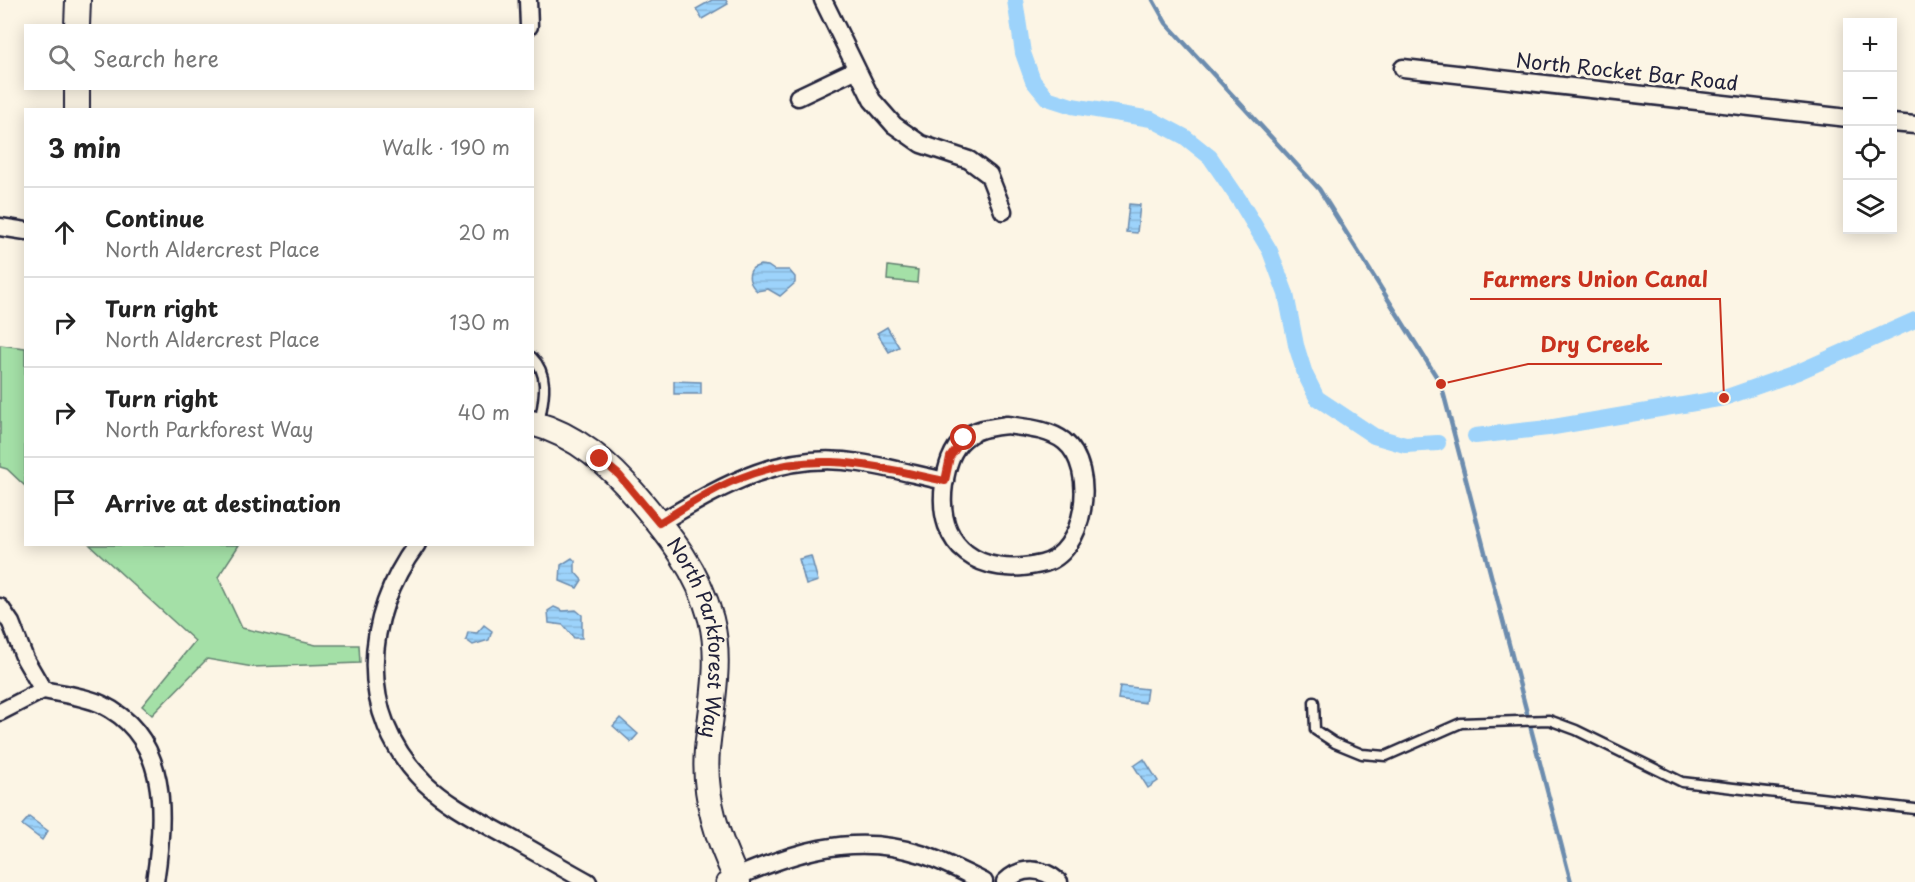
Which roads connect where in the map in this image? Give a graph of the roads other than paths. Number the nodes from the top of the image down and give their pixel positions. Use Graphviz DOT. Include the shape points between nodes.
graph roads {
  1 [pos="78,0"];
  2 [pos="528,0"];
  3 [pos="823,0"];
  4 [pos="77,24"];
  5 [pos="529,24"];
  6 [pos="1402,68"];
  7 [pos="855,70"];
  8 [pos="77,90"];
  9 [pos="798,97"];
  10 [pos="76,108"];
  11 [pos="1843,117"];
  12 [pos="1897,123"];
  13 [pos="1915,125"];
  14 [pos="1003,211"];
  15 [pos="0,227"];
  16 [pos="24,231"];
  17 [pos="534,359"];
  18 [pos="536,423"];
  19 [pos="945,481"];
  20 [pos="659,523"];
  21 [pos="416,546"];
  22 [pos="0,608"];
  23 [pos="43,690"];
  24 [pos="1314,702"];
  25 [pos="0,712"];
  26 [pos="1915,809"];
  27 [pos="733,880"];
  28 [pos="582,881"];
  29 [pos="155,882"];
  30 [pos="984,882"];
  31 [pos="1005,882"];
  32 [pos="1059,882"];
  1 -- 4 [label="street"];
  2 -- 5 [label="street"];
  3 -- 7 [label="street"];
  6 -- 11 [label="street, North Rocket Bar Road"];
  7 -- 9 [label="street"];
  7 -- 14 [label="street" via="872,100 894,125 921,144 969,160 989,175"];
  8 -- 10 [label="street"];
  12 -- 13 [label="street"];
  15 -- 16 [label="street"];
  17 -- 18 [label="lane" via="542,368 544,381"];
  18 -- 20 [label="street, North Parkforest Way" via="564,435 600,459 619,475"];
  19 -- 19 [label="street" via="950,457 964,438 985,427 1007,425 1042,430 1065,442 1080,464 1084,490 1079,525 1068,547 1044,564 990,564 964,554 946,531 942,504"];
  19 -- 20 [label="street" via="859,463 793,462 733,480"];
  20 -- 27 [label="street, North Parkforest Way" via="691,567 711,621 716,671 707,784 719,840"];
  21 -- 28 [label="street" via="391,585 377,628 375,674 390,733 424,782 455,807"];
  22 -- 23 [label="street"];
  23 -- 25 [label="street"];
  23 -- 29 [label="street" via="82,698 115,712 151,752 161,787"];
  24 -- 26 [label="lane" via="1315,730 1362,754 1386,756 1461,723 1549,720 1682,782"];
  27 -- 30 [label="street" via="798,852 832,845 867,844 918,853"];
  31 -- 32 [label="street" via="1029,870 1041,871"];
}
